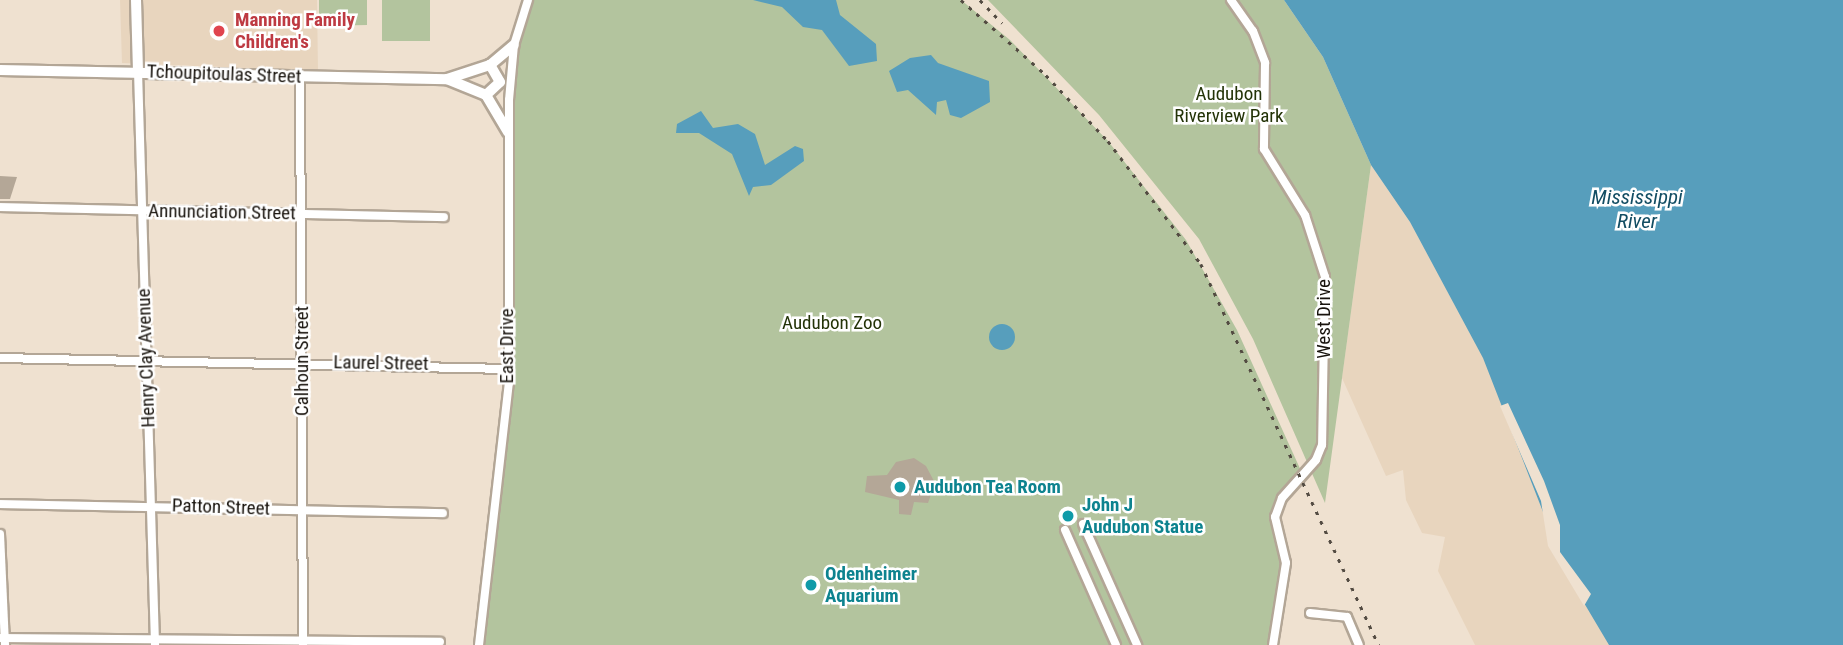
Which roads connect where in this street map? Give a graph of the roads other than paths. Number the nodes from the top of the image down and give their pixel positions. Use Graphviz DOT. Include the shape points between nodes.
graph roads {
  1 [pos="136,0"];
  2 [pos="528,0"];
  3 [pos="1231,0"];
  4 [pos="514,45"];
  5 [pos="490,65"];
  6 [pos="0,70"];
  7 [pos="138,71"];
  8 [pos="300,77"];
  9 [pos="447,79"];
  10 [pos="486,95"];
  11 [pos="508,132"];
  12 [pos="0,207"];
  13 [pos="141,211"];
  14 [pos="301,213"];
  15 [pos="444,217"];
  16 [pos="0,358"];
  17 [pos="146,359"];
  18 [pos="302,360"];
  19 [pos="509,369"];
  20 [pos="0,504"];
  21 [pos="151,505"];
  22 [pos="302,509"];
  23 [pos="443,513"];
  24 [pos="1083,524"];
  25 [pos="1065,530"];
  26 [pos="0,534"];
  27 [pos="1310,613"];
  28 [pos="3,641"];
  29 [pos="440,642"];
  30 [pos="155,644"];
  31 [pos="303,644"];
  32 [pos="479,645"];
  33 [pos="1116,645"];
  34 [pos="1137,645"];
  35 [pos="1273,645"];
  36 [pos="1359,645"];
  1 -- 7 [label="street"];
  2 -- 4 [label="street, East Drive"];
  3 -- 35 [label="street, West Drive" via="1253,31 1265,62 1264,149 1305,215 1325,277 1322,445 1316,460 1278,506 1286,563"];
  4 -- 5 [label="street, Tchoupitoulas Street"];
  4 -- 11 [label="street, East Drive"];
  5 -- 9 [label="street, Tchoupitoulas Street"];
  5 -- 10 [label="street" via="500,82"];
  6 -- 7 [label="street, Tchoupitoulas Street"];
  7 -- 8 [label="street, Tchoupitoulas Street"];
  7 -- 13 [label="street, Henry Clay Avenue"];
  8 -- 9 [label="street, Tchoupitoulas Street"];
  8 -- 14 [label="street, Calhoun Street"];
  9 -- 10 [label="street, Tchoupitoulas Street"];
  10 -- 11 [label="street"];
  11 -- 19 [label="street, East Drive"];
  12 -- 13 [label="street, Annunciation Street"];
  13 -- 14 [label="street, Annunciation Street"];
  13 -- 17 [label="street, Henry Clay Avenue"];
  14 -- 15 [label="street, Annunciation Street"];
  14 -- 18 [label="street, Calhoun Street"];
  16 -- 17 [label="street, Laurel Street"];
  17 -- 18 [label="street, Laurel Street"];
  17 -- 21 [label="street, Henry Clay Avenue"];
  18 -- 19 [label="street, Laurel Street"];
  18 -- 22 [label="street, Calhoun Street"];
  19 -- 32 [label="street, East Drive"];
  20 -- 21 [label="street, Patton Street"];
  21 -- 22 [label="street, Patton Street"];
  21 -- 30 [label="street, Henry Clay Avenue"];
  22 -- 23 [label="street, Patton Street"];
  22 -- 31 [label="street, Calhoun Street"];
  24 -- 34 [label="street"];
  25 -- 33 [label="street"];
  26 -- 28 [label="street"];
  27 -- 36 [label="street" via="1347,617"];
  28 -- 30 [label="street"];
  29 -- 31 [label="street"];
  30 -- 31 [label="street"];
}
